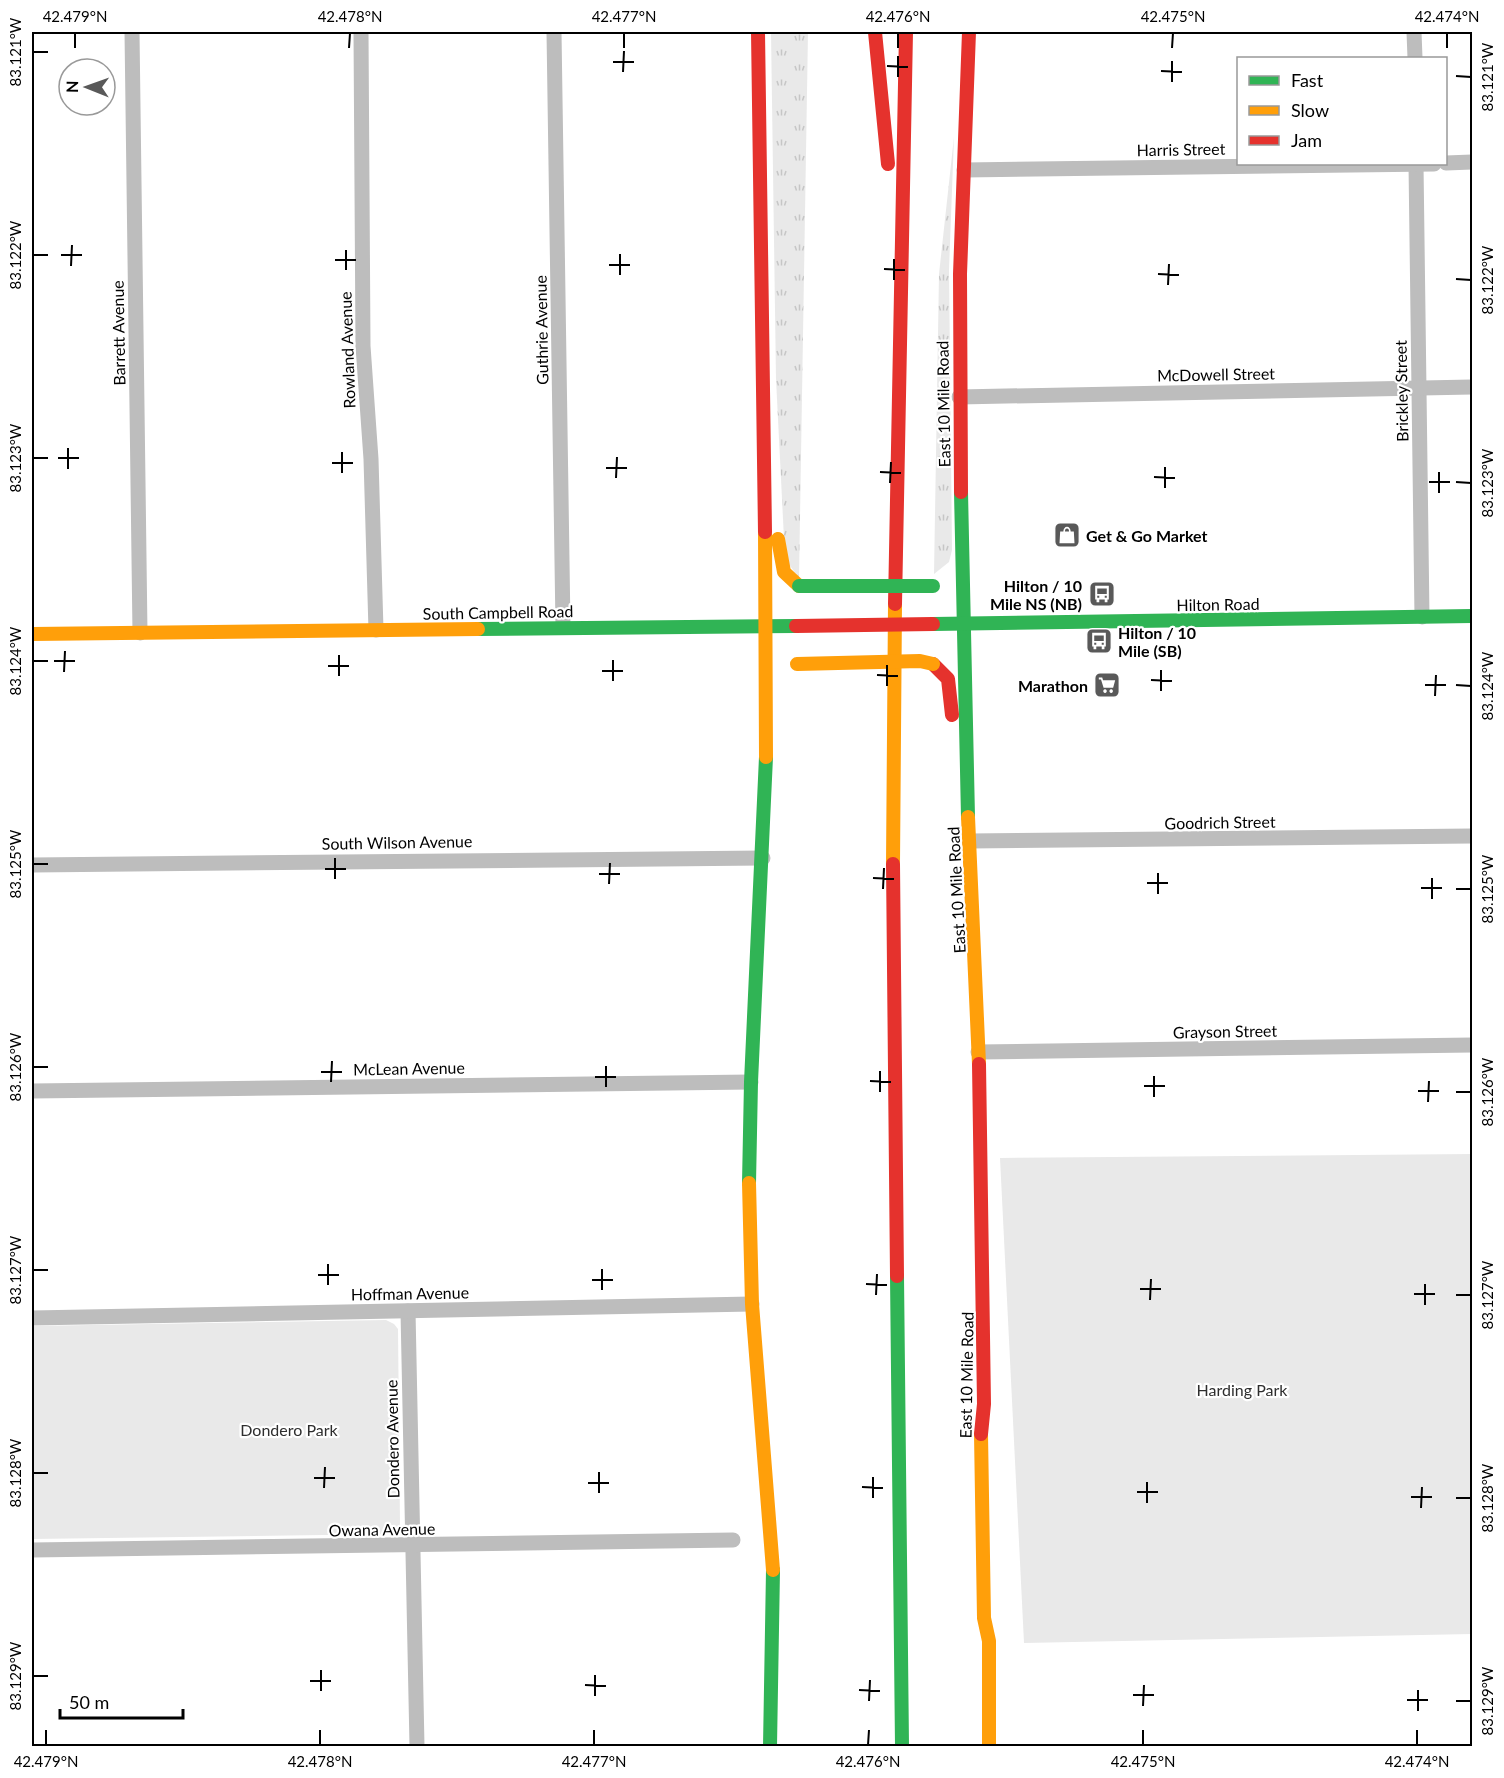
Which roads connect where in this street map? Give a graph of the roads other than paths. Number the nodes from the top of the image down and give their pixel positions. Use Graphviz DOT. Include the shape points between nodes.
graph roads {
  1 [pos="132,32"];
  2 [pos="360,32"];
  3 [pos="554,32"];
  4 [pos="758,32"];
  5 [pos="875,32"];
  6 [pos="906,32"];
  7 [pos="969,32"];
  8 [pos="1414,32"];
  9 [pos="1414,57"];
  10 [pos="1473,162"];
  11 [pos="1447,163"];
  12 [pos="1341,165"];
  13 [pos="1416,165"];
  14 [pos="964,170"];
  15 [pos="902,296"];
  16 [pos="762,385"];
  17 [pos="1473,387"];
  18 [pos="1419,388"];
  19 [pos="959,397"];
  20 [pos="962,554"];
  21 [pos="1473,616"];
  22 [pos="1422,617"];
  23 [pos="964,624"];
  24 [pos="563,627"];
  25 [pos="767,627"];
  26 [pos="375,630"];
  27 [pos="140,633"];
  28 [pos="32,634"];
  29 [pos="767,696"];
  30 [pos="1473,836"];
  31 [pos="969,842"];
  32 [pos="763,858"];
  33 [pos="32,865"];
  34 [pos="1473,1045"];
  35 [pos="978,1052"];
  36 [pos="751,1082"];
  37 [pos="32,1091"];
  38 [pos="752,1304"];
  39 [pos="408,1311"];
  40 [pos="32,1318"];
  41 [pos="733,1540"];
  42 [pos="412,1546"];
  43 [pos="32,1550"];
  44 [pos="417,1746"];
  45 [pos="770,1746"];
  46 [pos="902,1746"];
  47 [pos="989,1746"];
  1 -- 27 [label="street, Barrett Avenue"];
  2 -- 26 [label="street, Rowland Avenue" via="363,346 371,459"];
  3 -- 24 [label="street, Guthrie Avenue"];
  4 -- 16 [label="main road"];
  5 -- 15 [label="main road"];
  6 -- 15 [label="main road"];
  7 -- 14 [label="main road, East 10 Mile Road"];
  8 -- 9 [label="street"];
  10 -- 11 [label="street"];
  12 -- 14 [label="street, Harris Street"];
  13 -- 18 [label="street, Brickley Street"];
  14 -- 19 [label="main road, East 10 Mile Road"];
  15 -- 46 [label="main road" via="898,508 893,564 892,766"];
  16 -- 20 [label="main road, bridge" via="778,508 780,560 786,577 799,586 819,588 943,582 960,567"];
  16 -- 25 [label="main road"];
  17 -- 18 [label="street, McDowell Street"];
  18 -- 19 [label="street, McDowell Street"];
  18 -- 22 [label="street, Brickley Street"];
  19 -- 20 [label="main road, East 10 Mile Road"];
  20 -- 23 [label="main road, East 10 Mile Road"];
  21 -- 22 [label="main road, Hilton Road"];
  22 -- 23 [label="main road, Hilton Road"];
  23 -- 25 [label="main road, South Campbell Road, bridge"];
  23 -- 31 [label="main road, East 10 Mile Road"];
  24 -- 25 [label="main road, South Campbell Road"];
  24 -- 26 [label="main road, South Campbell Road"];
  25 -- 29 [label="main road"];
  26 -- 27 [label="main road, South Campbell Road"];
  27 -- 28 [label="main road, South Campbell Road"];
  29 -- 31 [label="main road, bridge" via="788,671 920,661 943,670 949,682 954,760"];
  29 -- 32 [label="main road"];
  30 -- 31 [label="street, Goodrich Street"];
  31 -- 35 [label="main road, East 10 Mile Road"];
  32 -- 33 [label="street, South Wilson Avenue"];
  32 -- 36 [label="main road"];
  34 -- 35 [label="street, Grayson Street"];
  35 -- 47 [label="main road, East 10 Mile Road" via="984,1404 981,1432"];
  36 -- 37 [label="street, McLean Avenue"];
  36 -- 38 [label="main road"];
  38 -- 39 [label="street, Hoffman Avenue"];
  38 -- 45 [label="main road" via="773,1571"];
  39 -- 40 [label="street, Hoffman Avenue"];
  39 -- 42 [label="street, Dondero Avenue"];
  41 -- 42 [label="street, Owana Avenue"];
  42 -- 43 [label="street, Owana Avenue"];
  42 -- 44 [label="street, Dondero Avenue"];
}
